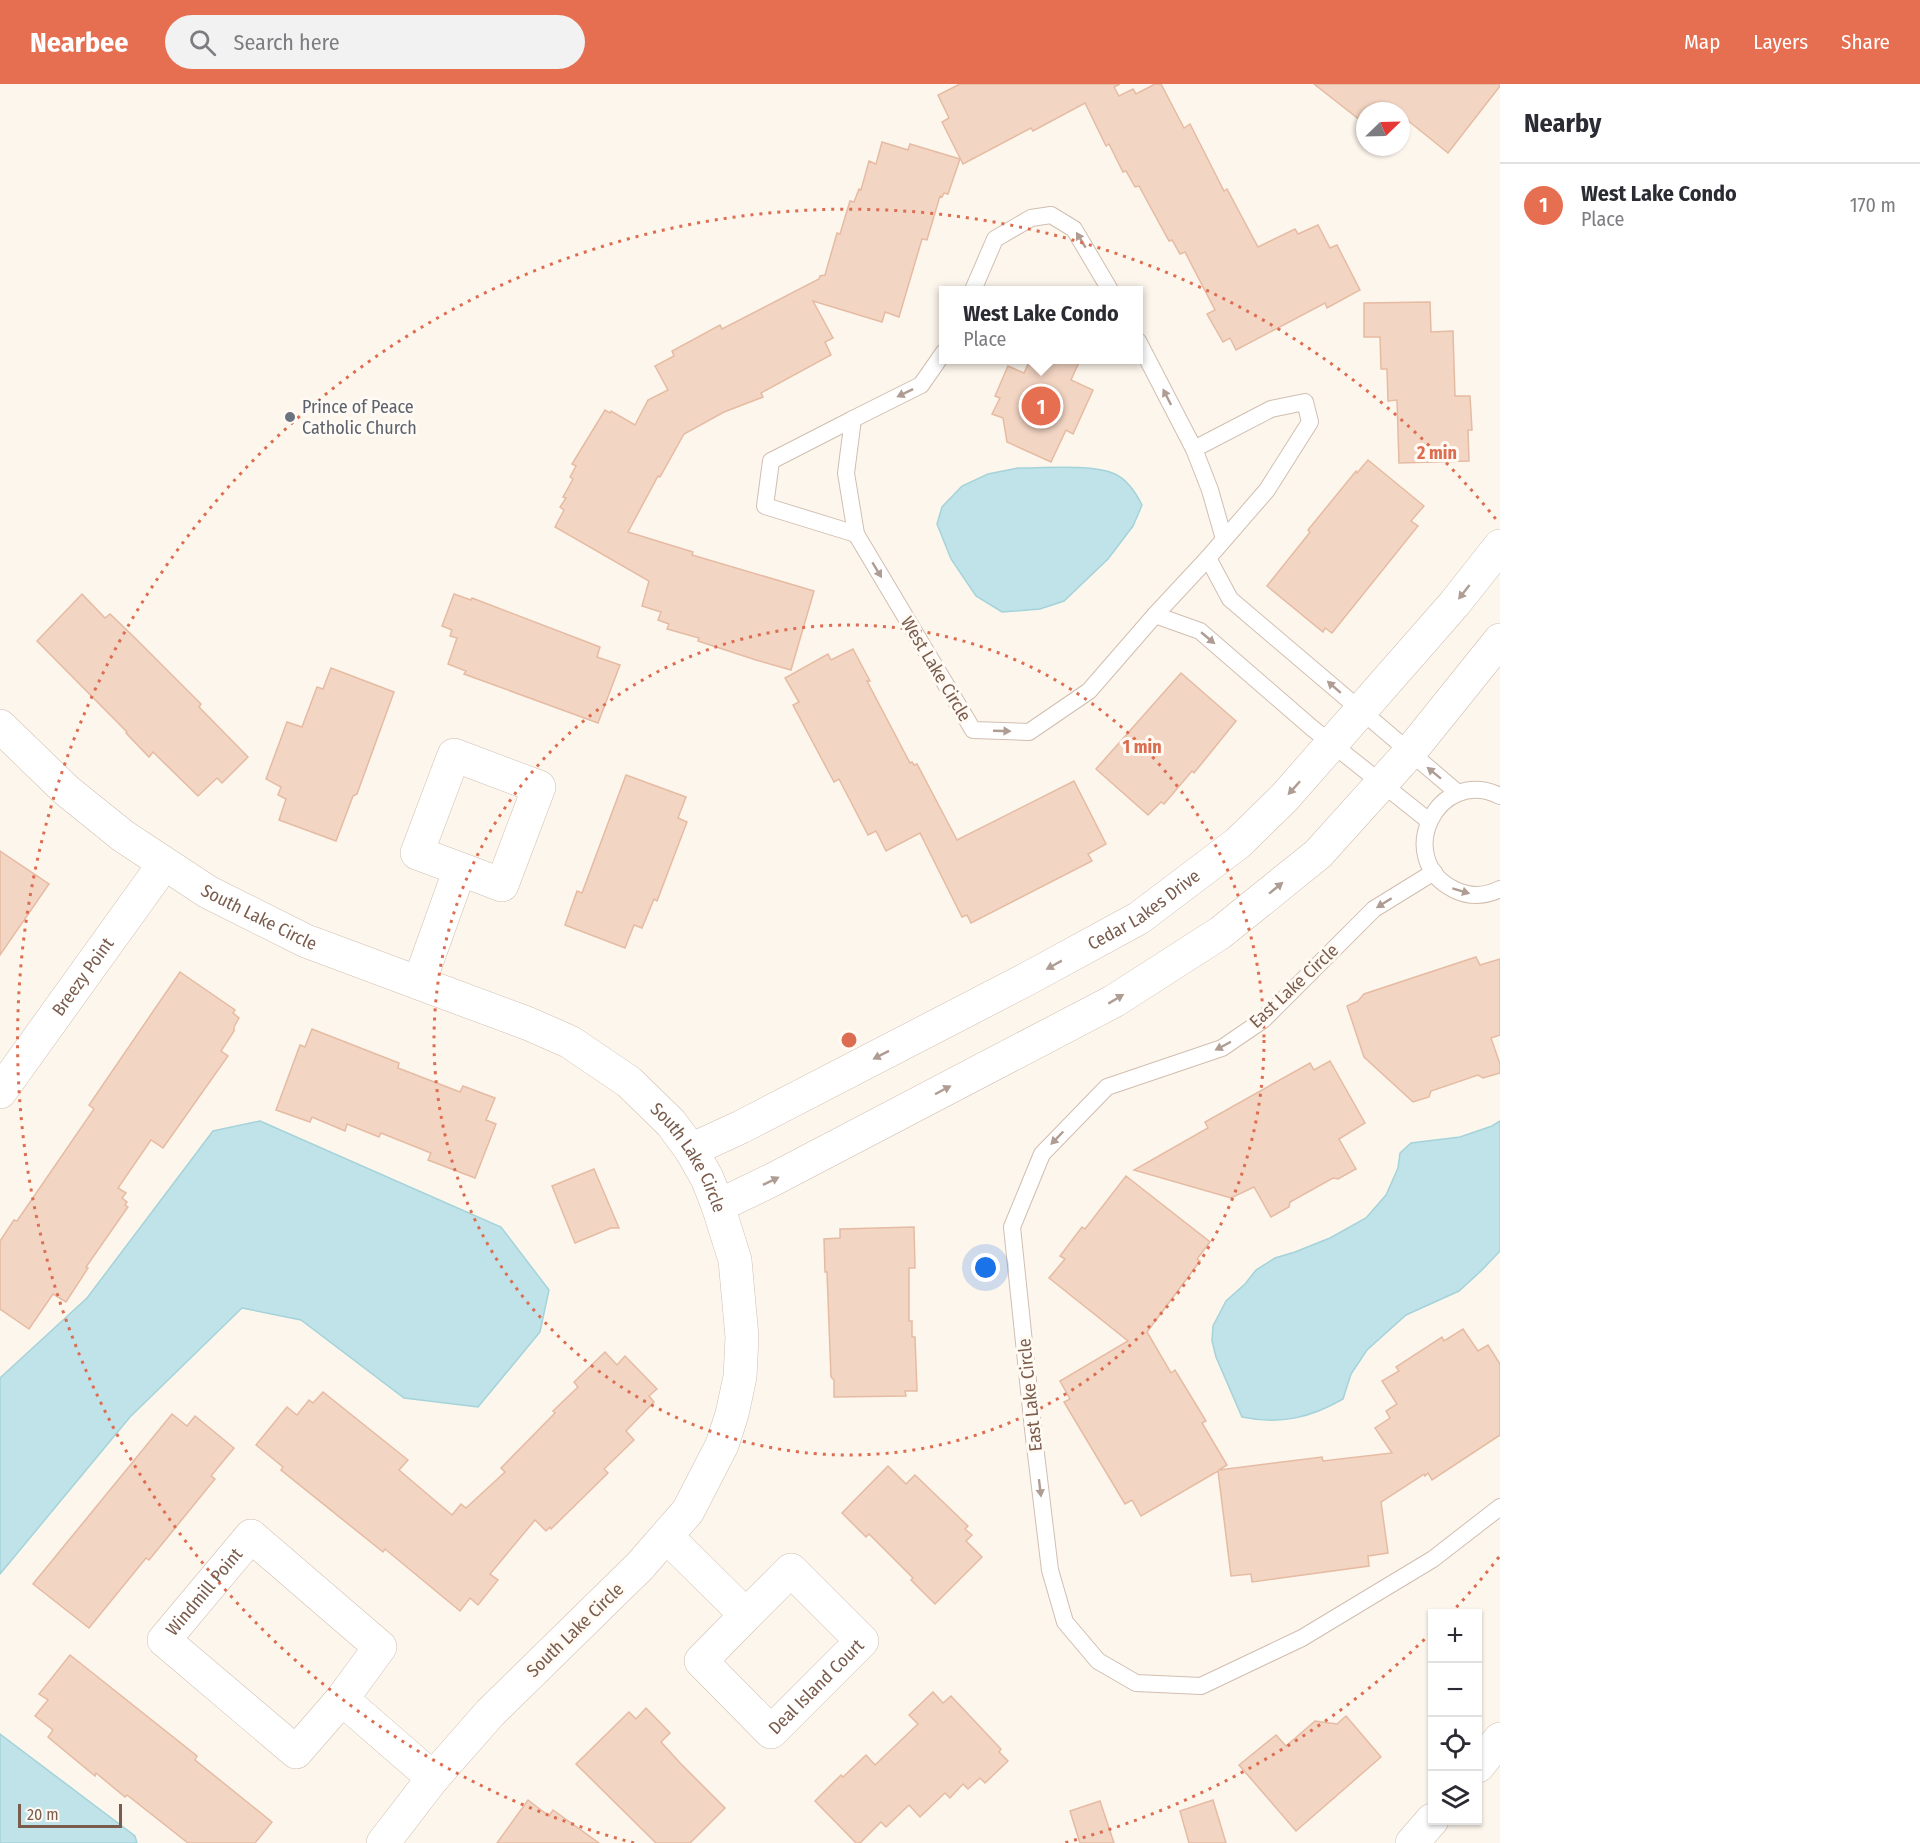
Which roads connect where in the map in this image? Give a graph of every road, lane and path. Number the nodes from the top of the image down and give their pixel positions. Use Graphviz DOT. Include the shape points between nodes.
graph roads {
  1 [pos="975,286"];
  2 [pos="1107,286"];
  3 [pos="1143,351"];
  4 [pos="939,359"];
  5 [pos="853,419"];
  6 [pos="1194,449"];
  7 [pos="856,534"];
  8 [pos="1224,539"];
  9 [pos="1500,546"];
  10 [pos="1208,558"];
  11 [pos="1155,615"];
  12 [pos="1500,640"];
  13 [pos="1362,711"];
  14 [pos="0,726"];
  15 [pos="1333,744"];
  16 [pos="1410,752"];
  17 [pos="1382,784"];
  18 [pos="1497,788"];
  19 [pos="1458,793"];
  20 [pos="1429,821"];
  21 [pos="164,864"];
  22 [pos="460,869"];
  23 [pos="1434,872"];
  24 [pos="1500,890"];
  25 [pos="419,983"];
  26 [pos="1,1089"];
  27 [pos="692,1150"];
  28 [pos="718,1206"];
  29 [pos="1500,1507"];
  30 [pos="667,1537"];
  31 [pos="746,1615"];
  32 [pos="342,1699"];
  33 [pos="1500,1739"];
  34 [pos="1482,1761"];
  35 [pos="433,1778"];
  36 [pos="1428,1825"];
  37 [pos="383,1843"];
  38 [pos="1412,1843"];
  2 -- 1 [label="lane, one-way" via="1074,229 1051,215 1031,218 995,238"];
  6 -- 3 [label="lane, one-way"];
  4 -- 5 [label="lane, one-way" via="921,385"];
  5 -- 7 [label="lane, West Lake Circle" via="846,473"];
  5 -- 7 [label="lane" via="771,461 765,506"];
  6 -- 8 [label="lane"];
  6 -- 8 [label="lane, West Lake Circle" via="1271,409 1305,402 1310,422 1267,490"];
  7 -- 11 [label="lane, West Lake Circle, one-way" via="973,730 1029,732 1089,691"];
  8 -- 10 [label="lane, West Lake Circle"];
  9 -- 13 [label="street, Cedar Lakes Drive, one-way"];
  10 -- 11 [label="lane, West Lake Circle"];
  13 -- 10 [label="lane, one-way" via="1230,599"];
  11 -- 15 [label="lane, one-way" via="1200,631"];
  12 -- 16 [label="street"];
  13 -- 15 [label="street, Cedar Lakes Drive"];
  13 -- 16 [label="lane"];
  14 -- 21 [label="street, South Lake Circle" via="66,790"];
  15 -- 17 [label="lane"];
  15 -- 27 [label="street, Cedar Lakes Drive, one-way" via="1238,843 1139,918"];
  16 -- 17 [label="street"];
  19 -- 16 [label="lane, one-way"];
  17 -- 20 [label="lane"];
  28 -- 17 [label="street, one-way" via="1114,1001 1220,933 1318,854"];
  18 -- 19 [label="lane"];
  19 -- 20 [label="lane" via="1435,810"];
  20 -- 23 [label="lane" via="1424,838 1425,856"];
  21 -- 25 [label="street, South Lake Circle" via="208,892 306,941"];
  21 -- 26 [label="street, Breezy Point"];
  22 -- 25 [label="street"];
  23 -- 24 [label="lane, one-way" via="1446,886 1462,893 1481,895"];
  23 -- 29 [label="lane, East Lake Circle, one-way" via="1374,909 1263,1020 1222,1048 1107,1087 1042,1154 1012,1227 1050,1570 1065,1622 1098,1661 1136,1683 1200,1686 1302,1638 1433,1559"];
  25 -- 27 [label="street, South Lake Circle" via="570,1042 629,1082"];
  27 -- 28 [label="street, South Lake Circle"];
  28 -- 30 [label="street, South Lake Circle" via="735,1260 742,1337 740,1377 722,1445 688,1511"];
  30 -- 31 [label="street"];
  30 -- 35 [label="street, South Lake Circle" via="490,1713"];
  31 -- 31 [label="street, Deal Island Court" via="701,1661 771,1732 862,1641 791,1570"];
  32 -- 32 [label="street, Windmill Point" via="380,1647 251,1536 164,1640 296,1752"];
  32 -- 35 [label="street"];
  33 -- 34 [label="street"];
  35 -- 37 [label="street, South Lake Circle"];
  36 -- 38 [label="street"];
}
